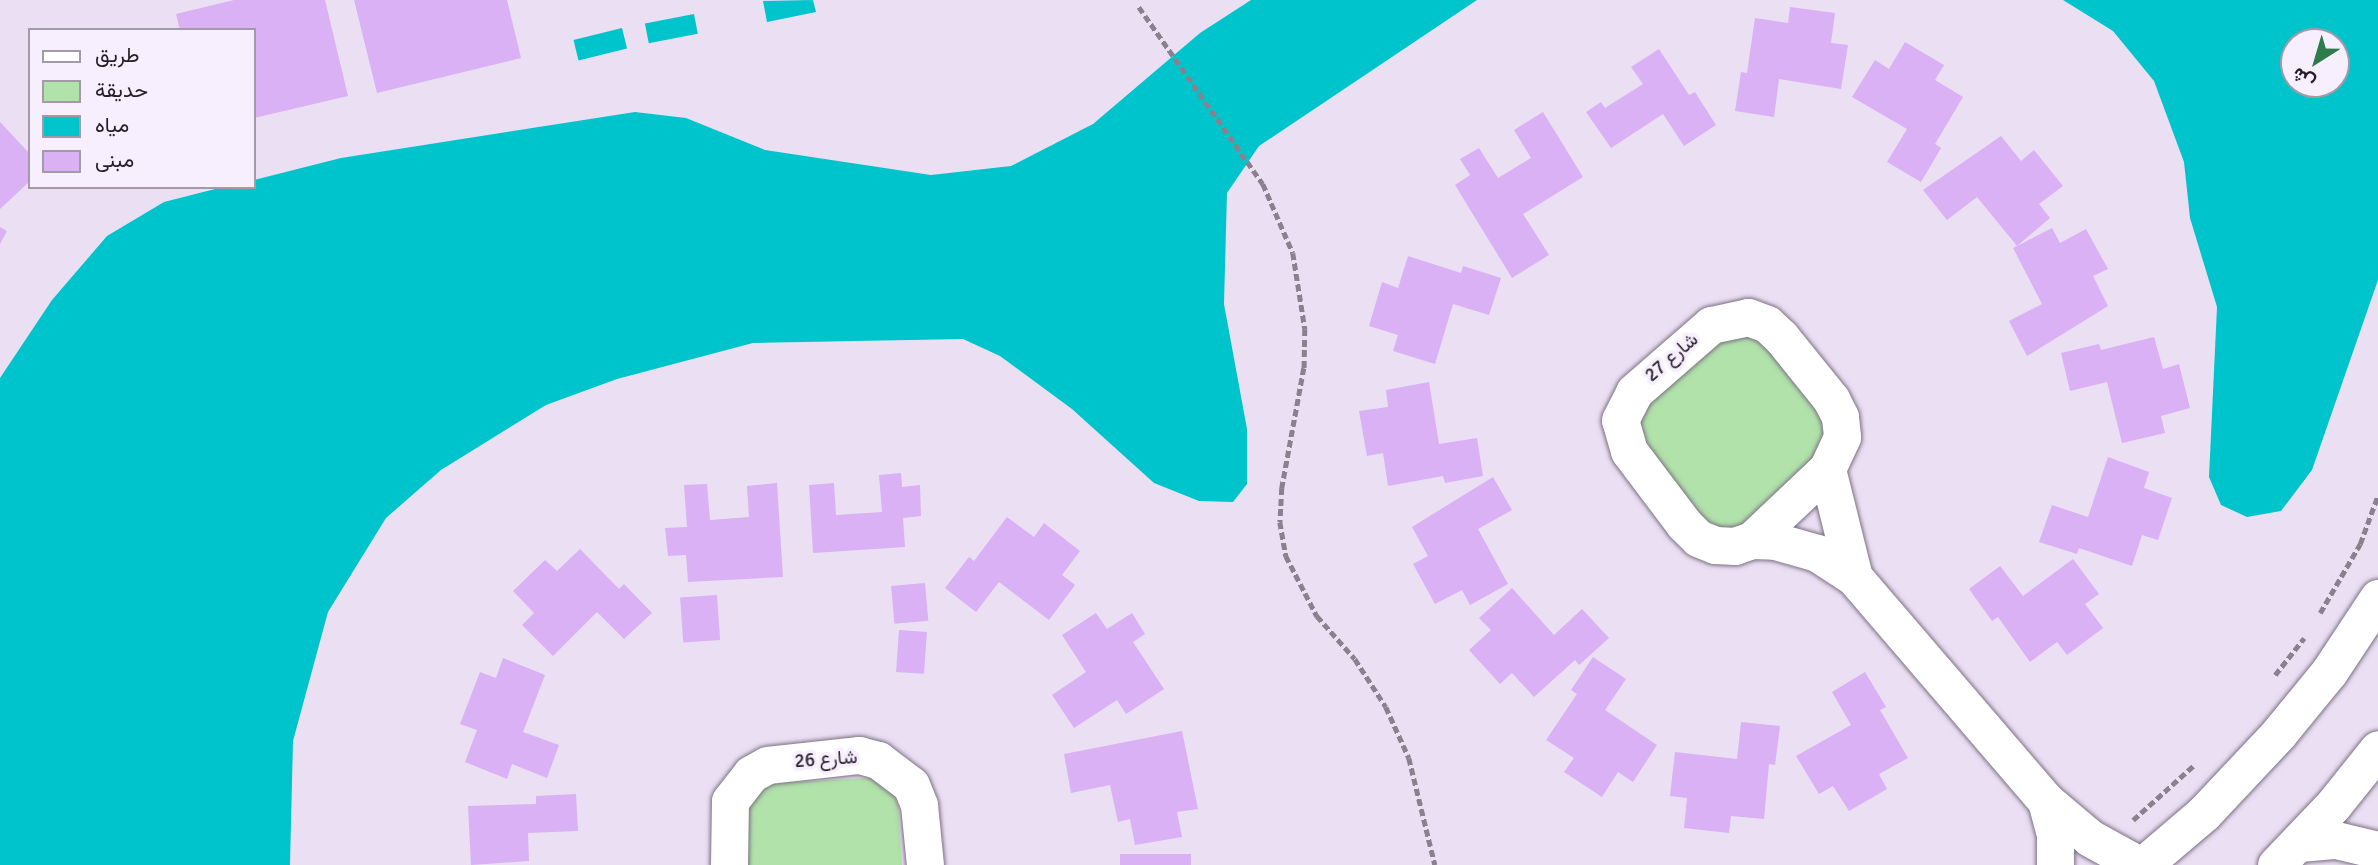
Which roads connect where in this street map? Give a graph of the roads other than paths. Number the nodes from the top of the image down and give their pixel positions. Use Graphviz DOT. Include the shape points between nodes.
graph roads {
  1 [pos="1827,469"];
  2 [pos="1752,540"];
  3 [pos="1854,577"];
  4 [pos="2378,598"];
  5 [pos="2378,749"];
  6 [pos="2046,801"];
  7 [pos="2378,850"];
  8 [pos="2169,853"];
  9 [pos="2287,854"];
  10 [pos="729,865"];
  11 [pos="925,865"];
  12 [pos="2056,865"];
  13 [pos="2141,865"];
  1 -- 2 [label="street, شارع 27"];
  1 -- 2 [label="street, شارع 27" via="1842,438 1840,417 1831,399 1767,324 1748,317 1711,325 1634,391 1624,405 1621,437 1684,524 1698,538 1715,545 1735,546"];
  1 -- 3 [label="street, شارع 27"];
  2 -- 3 [label="street, شارع 27" via="1817,553"];
  3 -- 6 [label="street, شارع 27"];
  4 -- 8 [label="street" via="2329,672"];
  5 -- 9 [label="street"];
  6 -- 12 [label="street, شارع 27" via="2055,835"];
  6 -- 13 [label="street, شارع 27" via="2090,838"];
  7 -- 9 [label="street" via="2336,840"];
  8 -- 13 [label="street"];
  10 -- 11 [label="street, شارع 26" via="730,801 751,774 767,765 859,755 878,760 911,785 919,805"];
}
